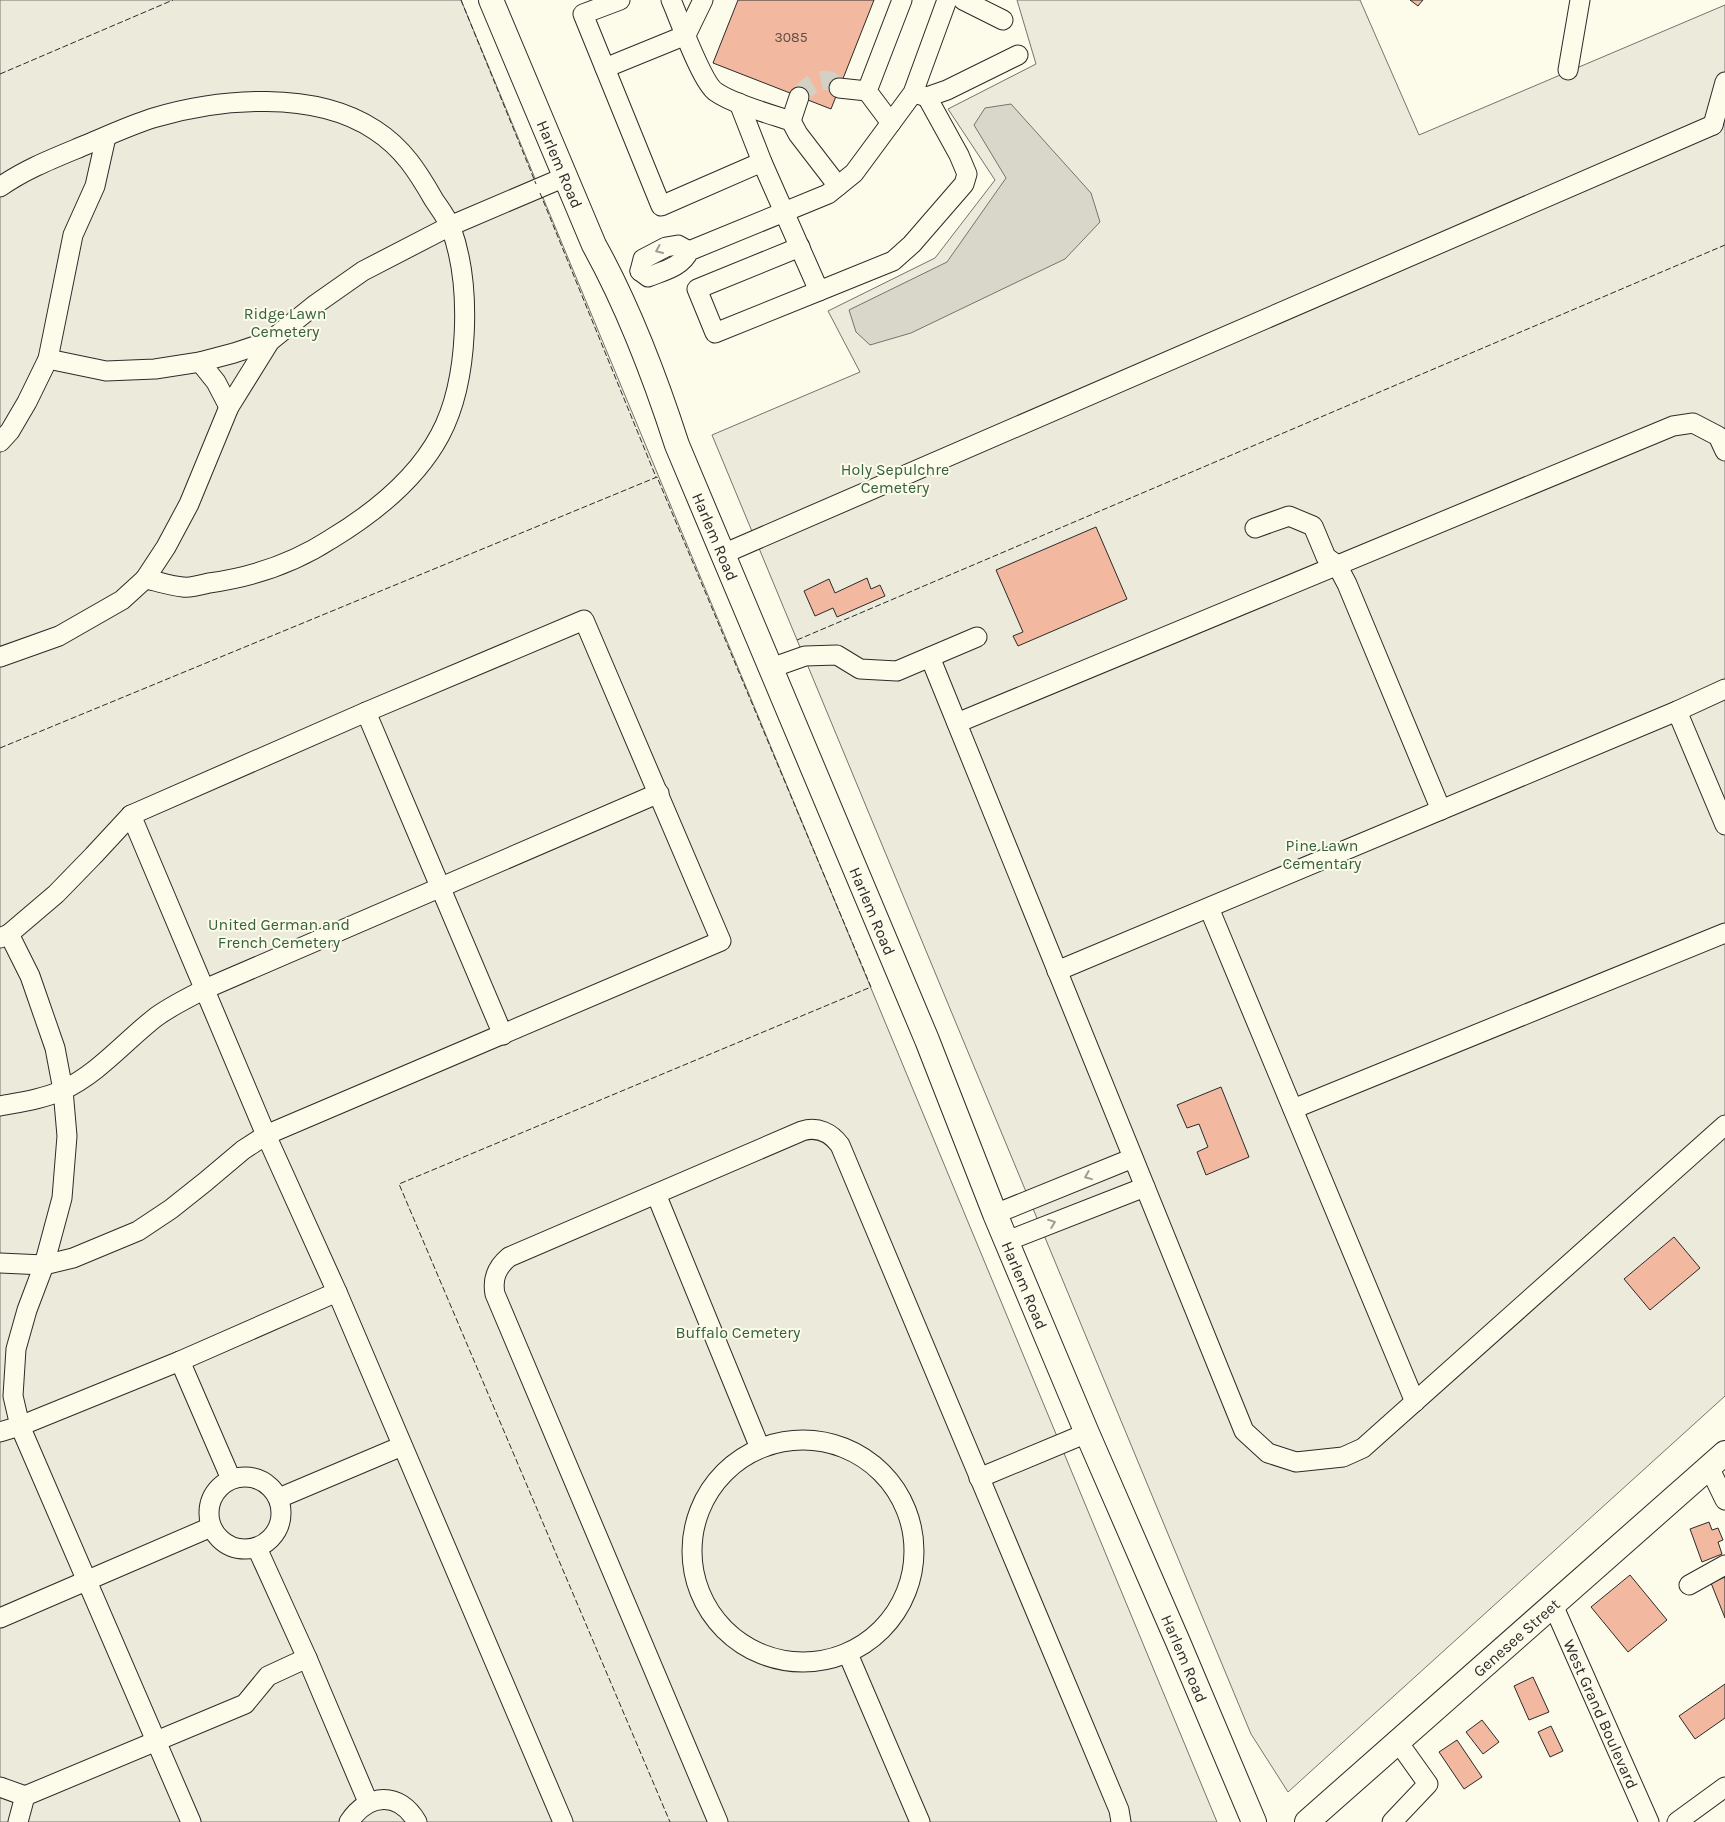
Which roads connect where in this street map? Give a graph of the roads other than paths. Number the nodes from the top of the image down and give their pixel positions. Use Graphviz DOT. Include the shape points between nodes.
graph roads {
  1 [pos="491,0"];
  2 [pos="620,0"];
  3 [pos="671,0"];
  4 [pos="703,0"];
  5 [pos="902,0"];
  6 [pos="946,0"];
  7 [pos="963,0"];
  8 [pos="1580,0"];
  9 [pos="581,7"];
  10 [pos="1002,20"];
  11 [pos="686,35"];
  12 [pos="1018,55"];
  13 [pos="605,68"];
  14 [pos="1568,70"];
  15 [pos="1725,82"];
  16 [pos="839,88"];
  17 [pos="867,91"];
  18 [pos="920,95"];
  19 [pos="799,97"];
  20 [pos="739,103"];
  21 [pos="791,121"];
  22 [pos="891,123"];
  23 [pos="1719,130"];
  24 [pos="106,137"];
  25 [pos="762,162"];
  26 [pos="565,177"];
  27 [pos="838,186"];
  28 [pos="0,187"];
  29 [pos="784,212"];
  30 [pos="450,226"];
  31 [pos="800,247"];
  32 [pos="614,282"];
  33 [pos="819,290"];
  34 [pos="270,341"];
  35 [pos="48,359"];
  36 [pos="200,362"];
  37 [pos="229,407"];
  38 [pos="0,442"];
  39 [pos="1725,450"];
  40 [pos="1255,528"];
  41 [pos="724,554"];
  42 [pos="1337,566"];
  43 [pos="145,579"];
  44 [pos="977,636"];
  45 [pos="0,657"];
  46 [pos="930,657"];
  47 [pos="771,668"];
  48 [pos="1725,688"];
  49 [pos="1676,711"];
  50 [pos="366,712"];
  51 [pos="957,723"];
  52 [pos="659,793"];
  53 [pos="1441,810"];
  54 [pos="131,814"];
  55 [pos="1725,825"];
  56 [pos="441,888"];
  57 [pos="1209,908"];
  58 [pos="1725,933"];
  59 [pos="5,936"];
  60 [pos="1058,972"];
  61 [pos="205,989"];
  62 [pos="503,1035"];
  63 [pos="63,1090"];
  64 [pos="0,1106"];
  65 [pos="1293,1109"];
  66 [pos="1725,1125"];
  67 [pos="266,1135"];
  68 [pos="1133,1158"];
  69 [pos="1145,1187"];
  70 [pos="656,1194"];
  71 [pos="996,1214"];
  72 [pos="1007,1240"];
  73 [pos="0,1263"];
  74 [pos="44,1265"];
  75 [pos="337,1292"];
  76 [pos="180,1361"];
  77 [pos="1415,1402"];
  78 [pos="20,1426"];
  79 [pos="0,1432"];
  80 [pos="1087,1433"];
  81 [pos="402,1446"];
  82 [pos="760,1448"];
  83 [pos="1717,1460"];
  84 [pos="979,1478"];
  85 [pos="231,1479"];
  86 [pos="279,1498"];
  87 [pos="1725,1500"];
  88 [pos="211,1527"];
  89 [pos="257,1548"];
  90 [pos="1725,1565"];
  91 [pos="86,1580"];
  92 [pos="1689,1585"];
  93 [pos="1552,1606"];
  94 [pos="0,1618"];
  95 [pos="848,1654"];
  96 [pos="307,1658"];
  97 [pos="156,1742"];
  98 [pos="1398,1742"];
  99 [pos="0,1786"];
  100 [pos="1725,1787"];
  101 [pos="25,1796"];
  102 [pos="368,1802"];
  103 [pos="18,1822"];
  104 [pos="191,1822"];
  105 [pos="349,1822"];
  106 [pos="417,1822"];
  107 [pos="562,1822"];
  108 [pos="718,1822"];
  109 [pos="920,1822"];
  110 [pos="1121,1822"];
  111 [pos="1254,1822"];
  112 [pos="1307,1822"];
  113 [pos="1392,1822"];
  114 [pos="1649,1822"];
  115 [pos="1677,1822"];
  1 -- 26 [label="main road, Harlem Road"];
  2 -- 9 [label="street"];
  3 -- 11 [label="street"];
  4 -- 11 [label="street"];
  5 -- 17 [label="street"];
  6 -- 18 [label="street"];
  7 -- 10 [label="street"];
  8 -- 14 [label="street"];
  9 -- 13 [label="street"];
  11 -- 13 [label="street"];
  11 -- 20 [label="street" via="705,79 715,92"];
  12 -- 18 [label="street" via="947,90"];
  13 -- 25 [label="street" via="661,206"];
  15 -- 23 [label="street"];
  16 -- 17 [label="street"];
  17 -- 22 [label="street"];
  18 -- 22 [label="street"];
  18 -- 33 [label="street" via="959,155 967,174 964,184 893,262"];
  19 -- 21 [label="street"];
  20 -- 21 [label="street"];
  20 -- 25 [label="street"];
  21 -- 27 [label="street"];
  22 -- 27 [label="street" via="854,173"];
  23 -- 41 [label="street"];
  24 -- 28 [label="street" via="17,175"];
  24 -- 30 [label="street" via="153,118 251,100 295,103 338,112 373,129 398,147 416,168"];
  24 -- 35 [label="street" via="96,186 73,235"];
  25 -- 29 [label="street"];
  26 -- 30 [label="street"];
  26 -- 32 [label="main road, Harlem Road"];
  27 -- 29 [label="street" via="828,194"];
  29 -- 31 [label="street"];
  29 -- 32 [label="street" via="689,251 685,259 648,277 640,271"];
  30 -- 34 [label="street" via="363,271"];
  30 -- 43 [label="street" via="460,260 464,306 462,367 450,414 426,457 389,498 348,529 278,567 229,580 184,587"];
  31 -- 33 [label="street"];
  31 -- 33 [label="street" via="697,289 715,333"];
  32 -- 41 [label="main road, Harlem Road" via="660,392 677,446"];
  34 -- 36 [label="street"];
  34 -- 37 [label="street"];
  35 -- 36 [label="street" via="106,371 155,369"];
  35 -- 38 [label="street" via="27,402"];
  36 -- 37 [label="street" via="216,382"];
  37 -- 43 [label="street" via="189,504"];
  39 -- 42 [label="street" via="1718,436 1693,423 1673,426"];
  40 -- 42 [label="street" via="1289,516 1313,526 1326,556"];
  41 -- 47 [label="main road, Harlem Road"];
  42 -- 51 [label="street"];
  42 -- 53 [label="street"];
  43 -- 45 [label="street" via="122,600 59,636"];
  44 -- 46 [label="street"];
  46 -- 47 [label="street" via="897,671 860,670 837,655 805,656"];
  46 -- 51 [label="street"];
  47 -- 71 [label="main road, Harlem Road"];
  48 -- 49 [label="street"];
  49 -- 53 [label="street"];
  49 -- 55 [label="street"];
  50 -- 52 [label="street" via="584,620"];
  50 -- 54 [label="street"];
  50 -- 56 [label="street"];
  51 -- 60 [label="street"];
  52 -- 56 [label="street"];
  52 -- 62 [label="street" via="721,941"];
  53 -- 57 [label="street"];
  54 -- 59 [label="street" via="56,894"];
  54 -- 61 [label="street"];
  56 -- 61 [label="street"];
  56 -- 62 [label="street"];
  57 -- 60 [label="street"];
  57 -- 65 [label="street"];
  58 -- 65 [label="street"];
  59 -- 63 [label="street" via="30,976 54,1048"];
  60 -- 68 [label="street"];
  61 -- 63 [label="street" via="156,1018 94,1070"];
  61 -- 67 [label="street"];
  62 -- 67 [label="street"];
  63 -- 64 [label="street"];
  63 -- 74 [label="street" via="67,1136 62,1198"];
  65 -- 77 [label="street"];
  66 -- 77 [label="street"];
  67 -- 74 [label="street" via="138,1231 73,1258"];
  67 -- 75 [label="street"];
  68 -- 69 [label="street"];
  68 -- 71 [label="street, one-way"];
  72 -- 69 [label="street, one-way"];
  69 -- 77 [label="street" via="1244,1431 1268,1453 1296,1462 1343,1457 1364,1448"];
  70 -- 82 [label="street"];
  70 -- 84 [label="street" via="802,1131 817,1129 834,1138 840,1145"];
  70 -- 108 [label="street" via="509,1257 496,1272 494,1287"];
  71 -- 72 [label="main road, Harlem Road"];
  72 -- 80 [label="main road, Harlem Road"];
  73 -- 74 [label="street"];
  74 -- 78 [label="street" via="16,1349 13,1396"];
  75 -- 76 [label="street"];
  75 -- 81 [label="street"];
  76 -- 78 [label="street"];
  76 -- 85 [label="street"];
  78 -- 79 [label="street"];
  78 -- 91 [label="street"];
  80 -- 84 [label="street"];
  80 -- 111 [label="main road, Harlem Road"];
  81 -- 86 [label="street"];
  81 -- 107 [label="street"];
  82 -- 95 [label="street" via="780,1441 819,1440 856,1452 887,1476 908,1509 915,1564 904,1601 880,1632"];
  82 -- 95 [label="street" via="727,1468 703,1500 691,1537 693,1576 701,1599 724,1631 756,1653 793,1663"];
  83 -- 87 [label="street"];
  83 -- 93 [label="main road, Genesee Street"];
  84 -- 110 [label="street" via="1119,1810"];
  85 -- 86 [label="street" via="245,1476 259,1479 271,1486"];
  85 -- 88 [label="street" via="221,1485 209,1504"];
  86 -- 89 [label="street" via="282,1510 278,1527 268,1542"];
  88 -- 89 [label="street" via="230,1546"];
  88 -- 91 [label="street"];
  89 -- 96 [label="street"];
  90 -- 92 [label="street"];
  91 -- 94 [label="street"];
  91 -- 97 [label="street"];
  93 -- 98 [label="main road, Genesee Street"];
  93 -- 114 [label="street, West Grand Boulevard"];
  95 -- 109 [label="street"];
  96 -- 97 [label="street" via="268,1676 245,1704"];
  96 -- 102 [label="street"];
  97 -- 101 [label="street"];
  97 -- 104 [label="street"];
  98 -- 112 [label="main road, Genesee Street"];
  98 -- 113 [label="street" via="1428,1784"];
  99 -- 101 [label="street"];
  100 -- 115 [label="street"];
  101 -- 103 [label="street"];
  102 -- 105 [label="street"];
  102 -- 106 [label="street" via="392,1800 407,1808"];
}
